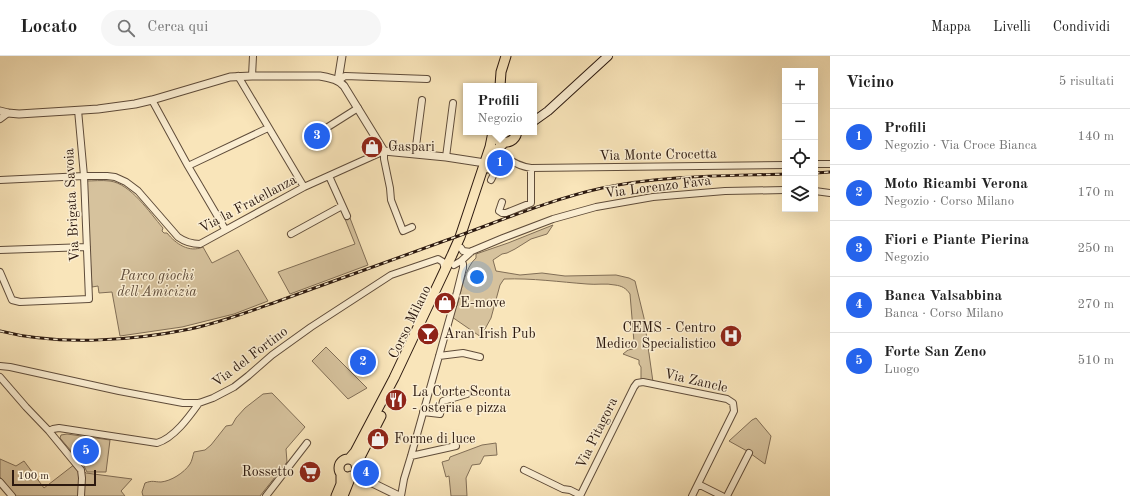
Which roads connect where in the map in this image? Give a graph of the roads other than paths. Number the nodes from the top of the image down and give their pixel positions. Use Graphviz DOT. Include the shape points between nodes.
graph roads {
  1 [pos="253,56"];
  2 [pos="342,56"];
  3 [pos="507,56"];
  4 [pos="608,56"];
  5 [pos="238,76"];
  6 [pos="252,76"];
  7 [pos="427,79"];
  8 [pos="338,81"];
  9 [pos="500,83"];
  10 [pos="505,83"];
  11 [pos="152,100"];
  12 [pos="422,100"];
  13 [pos="453,103"];
  14 [pos="358,108"];
  15 [pos="78,110"];
  16 [pos="0,111"];
  17 [pos="8,113"];
  18 [pos="0,119"];
  19 [pos="537,119"];
  20 [pos="268,128"];
  21 [pos="320,132"];
  22 [pos="493,135"];
  23 [pos="494,135"];
  24 [pos="517,135"];
  25 [pos="502,149"];
  26 [pos="384,151"];
  27 [pos="415,154"];
  28 [pos="446,157"];
  29 [pos="485,163"];
  30 [pos="818,164"];
  31 [pos="830,164"];
  32 [pos="782,165"];
  33 [pos="188,166"];
  34 [pos="531,168"];
  35 [pos="84,176"];
  36 [pos="329,176"];
  37 [pos="0,180"];
  38 [pos="491,180"];
  39 [pos="304,187"];
  40 [pos="782,190"];
  41 [pos="818,191"];
  42 [pos="830,193"];
  43 [pos="502,202"];
  44 [pos="342,206"];
  45 [pos="347,216"];
  46 [pos="412,227"];
  47 [pos="225,229"];
  48 [pos="292,234"];
  49 [pos="463,235"];
  50 [pos="87,247"];
  51 [pos="461,248"];
  52 [pos="0,250"];
  53 [pos="470,252"];
  54 [pos="453,265"];
  55 [pos="0,272"];
  56 [pos="439,356"];
  57 [pos="480,357"];
  58 [pos="0,366"];
  59 [pos="0,377"];
  60 [pos="637,383"];
  61 [pos="467,394"];
  62 [pos="199,403"];
  63 [pos="423,412"];
  64 [pos="48,431"];
  65 [pos="307,443"];
  66 [pos="456,446"];
  67 [pos="749,453"];
  68 [pos="410,456"];
  69 [pos="349,459"];
  70 [pos="524,470"];
  71 [pos="354,472"];
  72 [pos="341,474"];
  73 [pos="0,482"];
  74 [pos="698,484"];
  75 [pos="580,495"];
  76 [pos="12,496"];
  77 [pos="81,496"];
  78 [pos="266,496"];
  79 [pos="336,496"];
  80 [pos="343,496"];
  81 [pos="400,496"];
  82 [pos="693,496"];
  83 [pos="722,496"];
  84 [pos="727,496"];
  1 -- 6 [label="street"];
  2 -- 8 [label="street"];
  3 -- 9 [label="main road"];
  3 -- 10 [label="main road"];
  4 -- 19 [label="main road"];
  5 -- 6 [label="street"];
  5 -- 11 [label="street" via="230,76"];
  5 -- 20 [label="street"];
  6 -- 8 [label="street" via="320,76"];
  7 -- 8 [label="street" via="345,76"];
  8 -- 14 [label="street"];
  11 -- 15 [label="street" via="124,106"];
  11 -- 33 [label="street"];
  12 -- 27 [label="street"];
  13 -- 28 [label="street"];
  14 -- 21 [label="street"];
  14 -- 26 [label="street"];
  15 -- 17 [label="street"];
  15 -- 35 [label="street, Via Brigata Savoia"];
  16 -- 17 [label="street"];
  17 -- 18 [label="street"];
  20 -- 33 [label="street"];
  20 -- 39 [label="street"];
  22 -- 29 [label="main road"];
  23 -- 25 [label="main road" via="500,141"];
  24 -- 25 [label="main road"];
  25 -- 34 [label="street, Via Monte Crocetta" via="519,164"];
  25 -- 38 [label="street" via="501,158"];
  25 -- 49 [label="main road" via="489,166"];
  26 -- 27 [label="street"];
  26 -- 36 [label="street, Via la Fratellanza"];
  26 -- 46 [label="street" via="391,200 403,231"];
  27 -- 28 [label="street"];
  28 -- 29 [label="street"];
  29 -- 49 [label="main road"];
  30 -- 31 [label="street"];
  32 -- 34 [label="street, Via Monte Crocetta"];
  33 -- 47 [label="street"];
  34 -- 43 [label="street" via="531,203 502,213 499,211"];
  35 -- 37 [label="street, Via la Fratellanza"];
  35 -- 47 [label="street, Via la Fratellanza" via="115,177 126,182 138,191 173,232 191,244 200,244"];
  35 -- 50 [label="street, Via Brigata Savoia"];
  36 -- 39 [label="street, Via la Fratellanza"];
  36 -- 44 [label="street"];
  39 -- 47 [label="street, Via la Fratellanza"];
  40 -- 53 [label="street, Via Lorenzo Fava" via="725,191 653,197 596,207 553,219"];
  41 -- 42 [label="street"];
  44 -- 45 [label="street"];
  44 -- 48 [label="street"];
  49 -- 51 [label="main road, Corso Milano"];
  49 -- 54 [label="main road, Corso Milano"];
  50 -- 52 [label="street"];
  50 -- 55 [label="street, Via Brigata Savoia" via="89,299 20,302 12,300"];
  51 -- 53 [label="street"];
  51 -- 54 [label="main road, Corso Milano"];
  53 -- 54 [label="street, Via Lorenzo Fava"];
  54 -- 56 [label="street" via="463,264 463,272"];
  54 -- 62 [label="street, Via del Fortino" via="438,259 391,275 311,326 234,387"];
  54 -- 69 [label="main road, Corso Milano"];
  54 -- 71 [label="main road, Corso Milano"];
  56 -- 57 [label="street" via="463,354"];
  56 -- 63 [label="street"];
  58 -- 62 [label="street, Via del Fortino" via="183,403"];
  59 -- 64 [label="street"];
  60 -- 74 [label="street, Via Zancle" via="643,382 727,399 733,403 734,411"];
  60 -- 75 [label="street, Via Pitagora"];
  61 -- 63 [label="street" via="444,401 440,414"];
  62 -- 64 [label="street" via="172,435 157,443 59,428"];
  63 -- 68 [label="street"];
  64 -- 77 [label="street" via="80,470"];
  65 -- 78 [label="street"];
  66 -- 68 [label="street"];
  67 -- 84 [label="street"];
  68 -- 81 [label="street"];
  69 -- 71 [label="main road" via="354,461"];
  69 -- 72 [label="main road" via="341,463"];
  70 -- 75 [label="street, Via Pitagora"];
  71 -- 72 [label="main road" via="345,476"];
  71 -- 80 [label="main road, Corso Milano"];
  71 -- 81 [label="street"];
  72 -- 79 [label="main road" via="341,484"];
  73 -- 76 [label="street"];
  74 -- 82 [label="street, Via Zancle"];
  74 -- 83 [label="street"];
}
